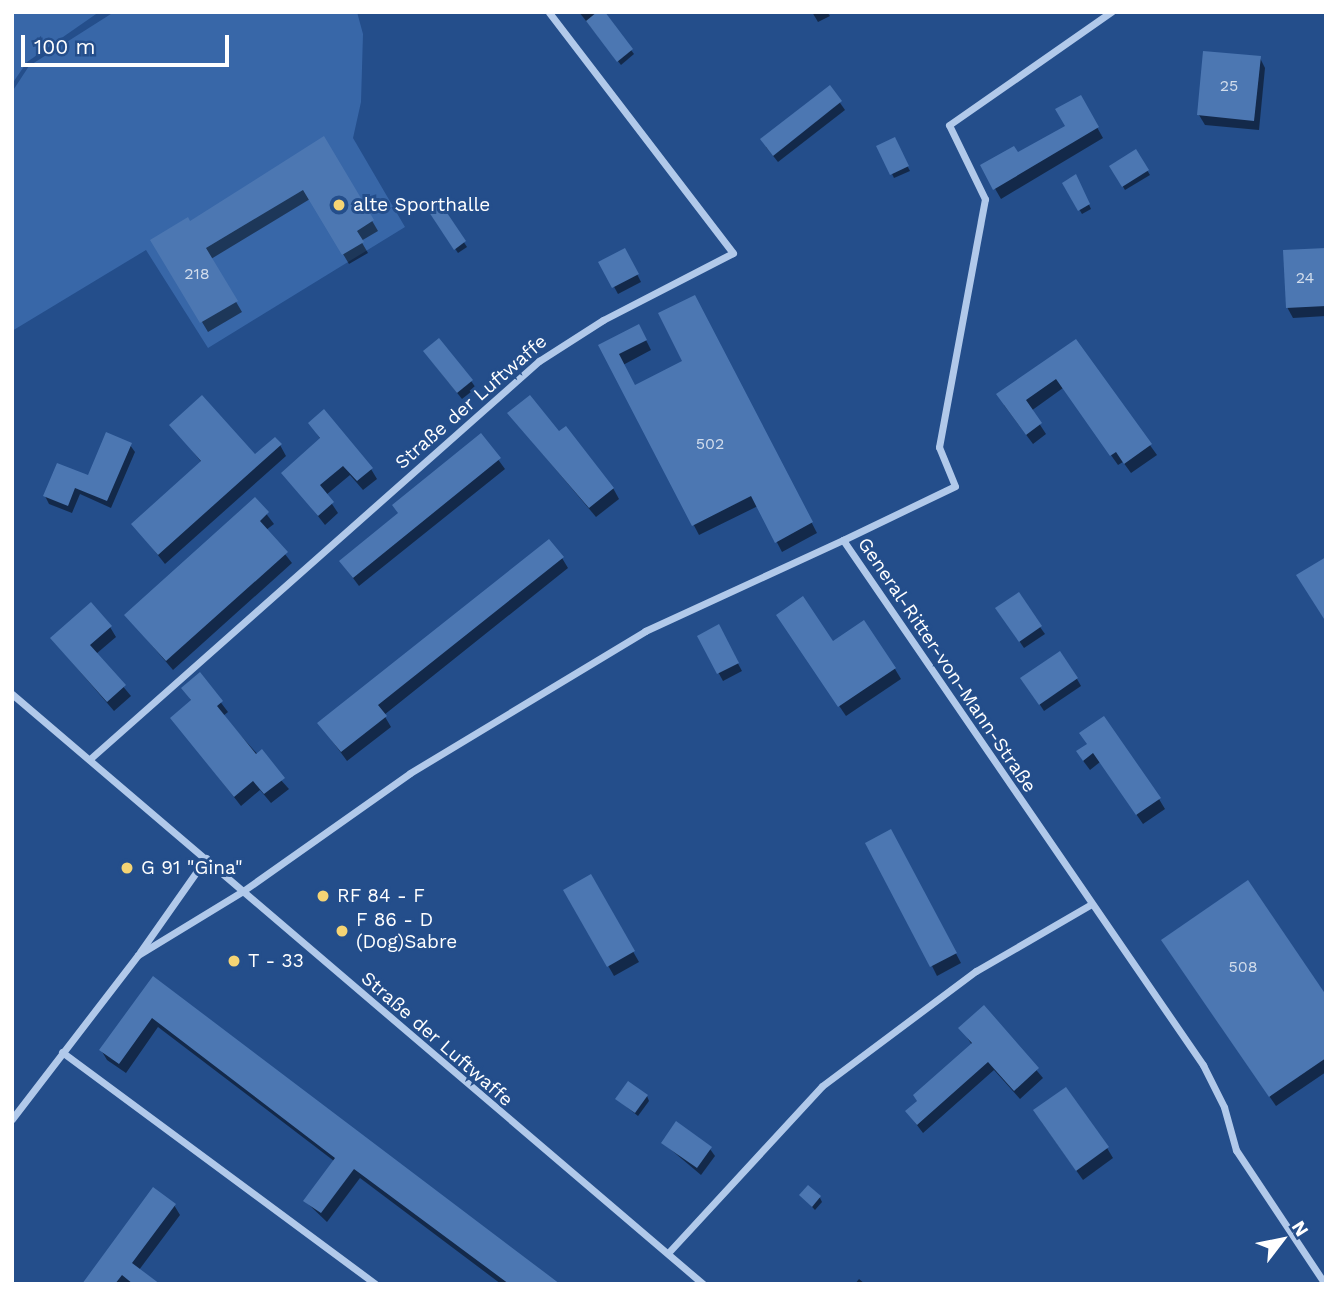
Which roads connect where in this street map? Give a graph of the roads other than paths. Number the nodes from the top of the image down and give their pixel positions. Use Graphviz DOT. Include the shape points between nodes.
graph roads {
  1 [pos="549,12"];
  2 [pos="1111,12"];
  3 [pos="844,540"];
  4 [pos="12,694"];
  5 [pos="91,758"];
  6 [pos="206,858"];
  7 [pos="243,891"];
  8 [pos="1090,905"];
  9 [pos="138,955"];
  10 [pos="62,1052"];
  11 [pos="12,1119"];
  12 [pos="668,1253"];
  13 [pos="376,1284"];
  14 [pos="704,1284"];
  15 [pos="1325,1284"];
  1 -- 5 [label="street, Straße der Luftwaffe" via="733,253 603,320 539,361"];
  2 -- 3 [label="street" via="949,125 985,198 939,447 955,486"];
  3 -- 7 [label="street, General-Ritter-von-Mann-Straße" via="645,631 411,773"];
  3 -- 8 [label="street, General-Ritter-von-Mann-Straße"];
  4 -- 5 [label="street, Straße der Luftwaffe"];
  5 -- 6 [label="street, Straße der Luftwaffe"];
  6 -- 7 [label="street, Straße der Luftwaffe"];
  6 -- 9 [label="street"];
  7 -- 9 [label="street, General-Ritter-von-Mann-Straße"];
  7 -- 12 [label="street, Straße der Luftwaffe"];
  8 -- 12 [label="street" via="983,966 822,1086"];
  8 -- 15 [label="street, General-Ritter-von-Mann-Straße" via="1203,1065 1224,1107 1236,1150"];
  9 -- 10 [label="street, General-Ritter-von-Mann-Straße"];
  10 -- 11 [label="street, General-Ritter-von-Mann-Straße"];
  10 -- 13 [label="street"];
  12 -- 14 [label="street, Straße der Luftwaffe"];
}
